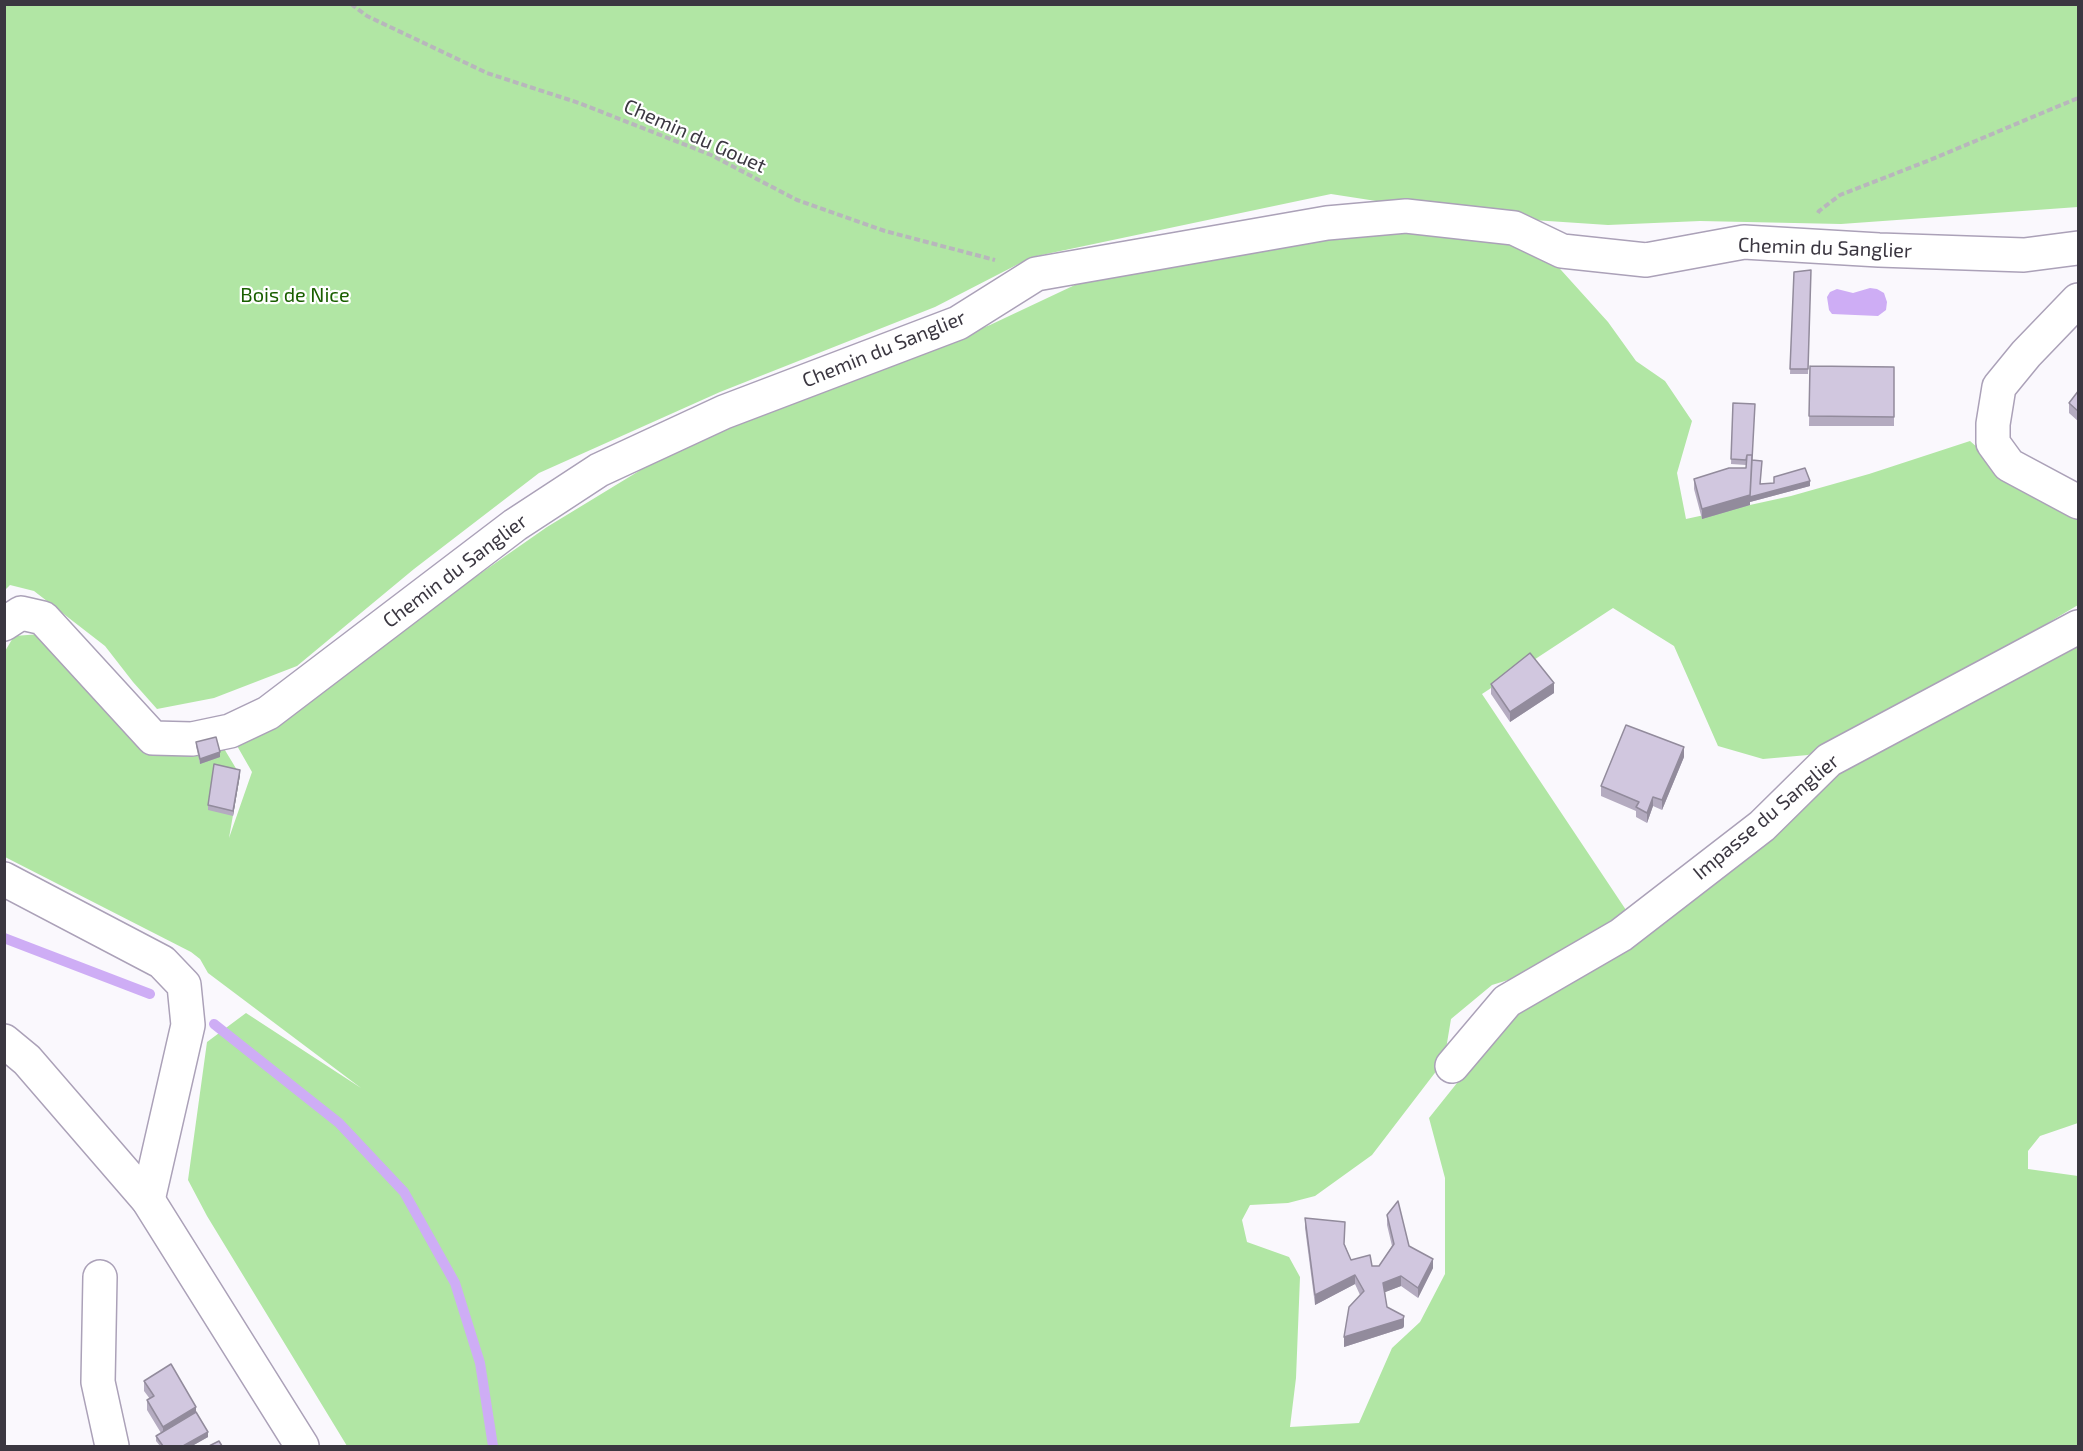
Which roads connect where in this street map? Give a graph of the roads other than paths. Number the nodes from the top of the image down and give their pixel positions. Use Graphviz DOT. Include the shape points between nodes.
graph roads {
  1 [pos="2079,248"];
  2 [pos="2079,300"];
  3 [pos="2079,502"];
  4 [pos="4,624"];
  5 [pos="2079,627"];
  6 [pos="4,879"];
  7 [pos="4,1041"];
  8 [pos="1452,1066"];
  9 [pos="148,1200"];
  10 [pos="100,1277"];
  11 [pos="112,1446"];
  12 [pos="302,1446"];
  1 -- 4 [label="street, Chemin du Sanglier" via="2024,255 1744,242 1646,260 1562,251 1514,228 1406,216 1327,223 1036,274 957,323 724,412 599,470 515,525 268,713 231,731 192,740 153,738 43,618 21,613"];
  2 -- 3 [label="street" via="1999,387 1993,443 2009,465"];
  5 -- 8 [label="street, Impasse du Sanglier" via="1830,760 1762,826 1621,935 1507,1001"];
  6 -- 9 [label="street" via="162,962 184,985 188,1025"];
  7 -- 9 [label="street" via="27,1060"];
  9 -- 12 [label="street"];
  10 -- 11 [label="street" via="98,1382"];
}
